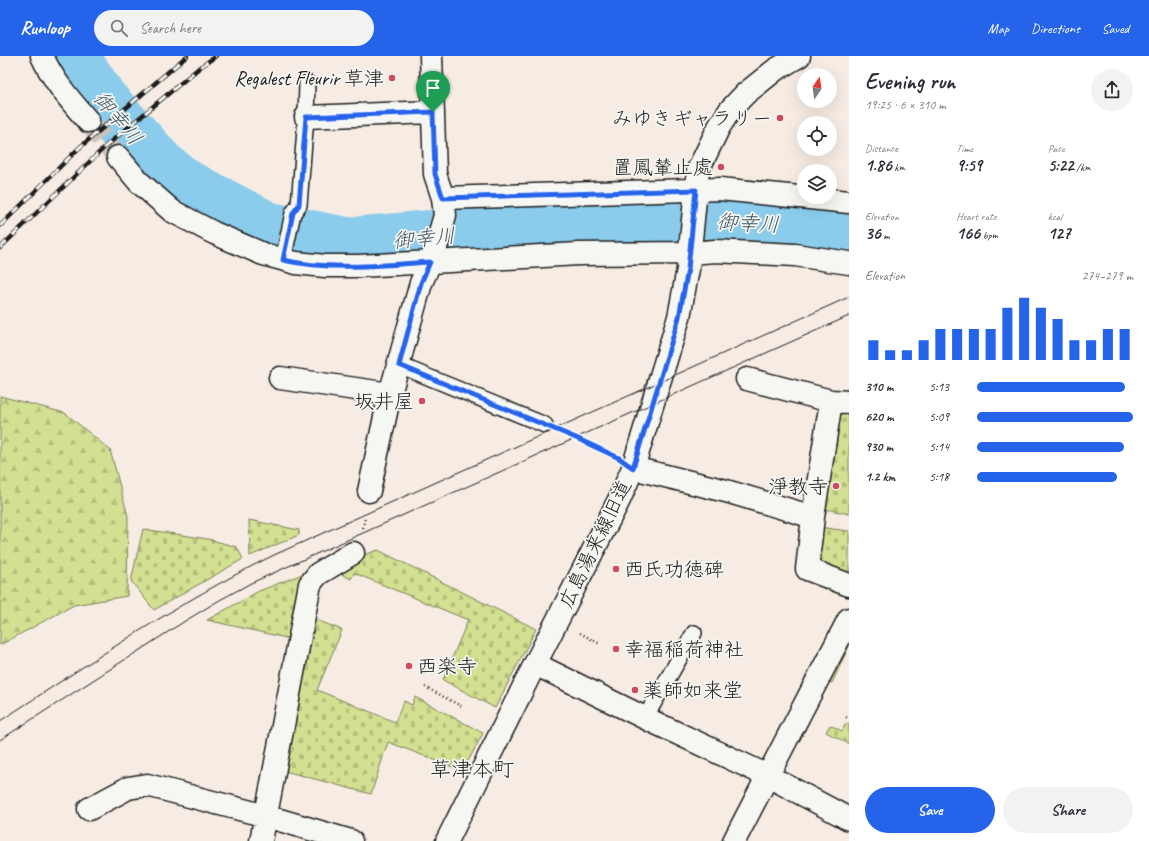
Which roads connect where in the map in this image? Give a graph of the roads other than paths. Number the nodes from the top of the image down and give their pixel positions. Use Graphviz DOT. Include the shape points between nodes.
graph roads {
  1 [pos="42,56"];
  2 [pos="431,56"];
  3 [pos="799,56"];
  4 [pos="307,83"];
  5 [pos="433,112"];
  6 [pos="306,117"];
  7 [pos="88,121"];
  8 [pos="118,157"];
  9 [pos="696,194"];
  10 [pos="444,201"];
  11 [pos="849,202"];
  12 [pos="691,246"];
  13 [pos="284,257"];
  14 [pos="433,257"];
  15 [pos="849,263"];
  16 [pos="399,365"];
  17 [pos="280,378"];
  18 [pos="747,379"];
  19 [pos="390,394"];
  20 [pos="840,402"];
  21 [pos="545,425"];
  22 [pos="633,468"];
  23 [pos="369,491"];
  24 [pos="813,517"];
  25 [pos="353,553"];
  26 [pos="849,585"];
  27 [pos="849,619"];
  28 [pos="694,633"];
  29 [pos="535,664"];
  30 [pos="645,718"];
  31 [pos="768,776"];
  32 [pos="89,809"];
  33 [pos="266,816"];
  34 [pos="849,819"];
  35 [pos="261,841"];
  36 [pos="351,841"];
  37 [pos="447,841"];
  38 [pos="734,841"];
  1 -- 7 [label="street" via="59,87"];
  2 -- 5 [label="street"];
  3 -- 9 [label="street, 広島湯来線旧道" via="775,70 730,110 698,170"];
  4 -- 6 [label="lane"];
  5 -- 6 [label="street"];
  5 -- 10 [label="street" via="435,174"];
  6 -- 13 [label="lane" via="299,205 293,213"];
  8 -- 13 [label="street" via="139,182 172,211 263,254"];
  9 -- 10 [label="street"];
  9 -- 11 [label="street" via="720,189"];
  9 -- 12 [label="street, 広島湯来線旧道"];
  10 -- 14 [label="street" via="445,215"];
  12 -- 14 [label="street" via="579,254"];
  12 -- 15 [label="street" via="715,252 795,255"];
  12 -- 22 [label="street, 広島湯来線旧道" via="679,317"];
  13 -- 14 [label="street" via="296,263 358,266"];
  14 -- 16 [label="street" via="421,283"];
  16 -- 19 [label="street"];
  16 -- 21 [label="lane"];
  17 -- 19 [label="street"];
  18 -- 20 [label="street"];
  19 -- 23 [label="street"];
  20 -- 24 [label="street"];
  22 -- 24 [label="street"];
  22 -- 29 [label="street, 広島湯来線旧道"];
  24 -- 26 [label="street" via="807,569"];
  25 -- 33 [label="street" via="318,574 310,584"];
  27 -- 31 [label="street"];
  28 -- 30 [label="lane"];
  29 -- 30 [label="street"];
  29 -- 37 [label="street, 広島湯来線旧道"];
  30 -- 31 [label="street"];
  31 -- 34 [label="street"];
  31 -- 38 [label="street"];
  32 -- 33 [label="street" via="128,788 147,785"];
  33 -- 35 [label="street"];
  33 -- 36 [label="street"];
}
